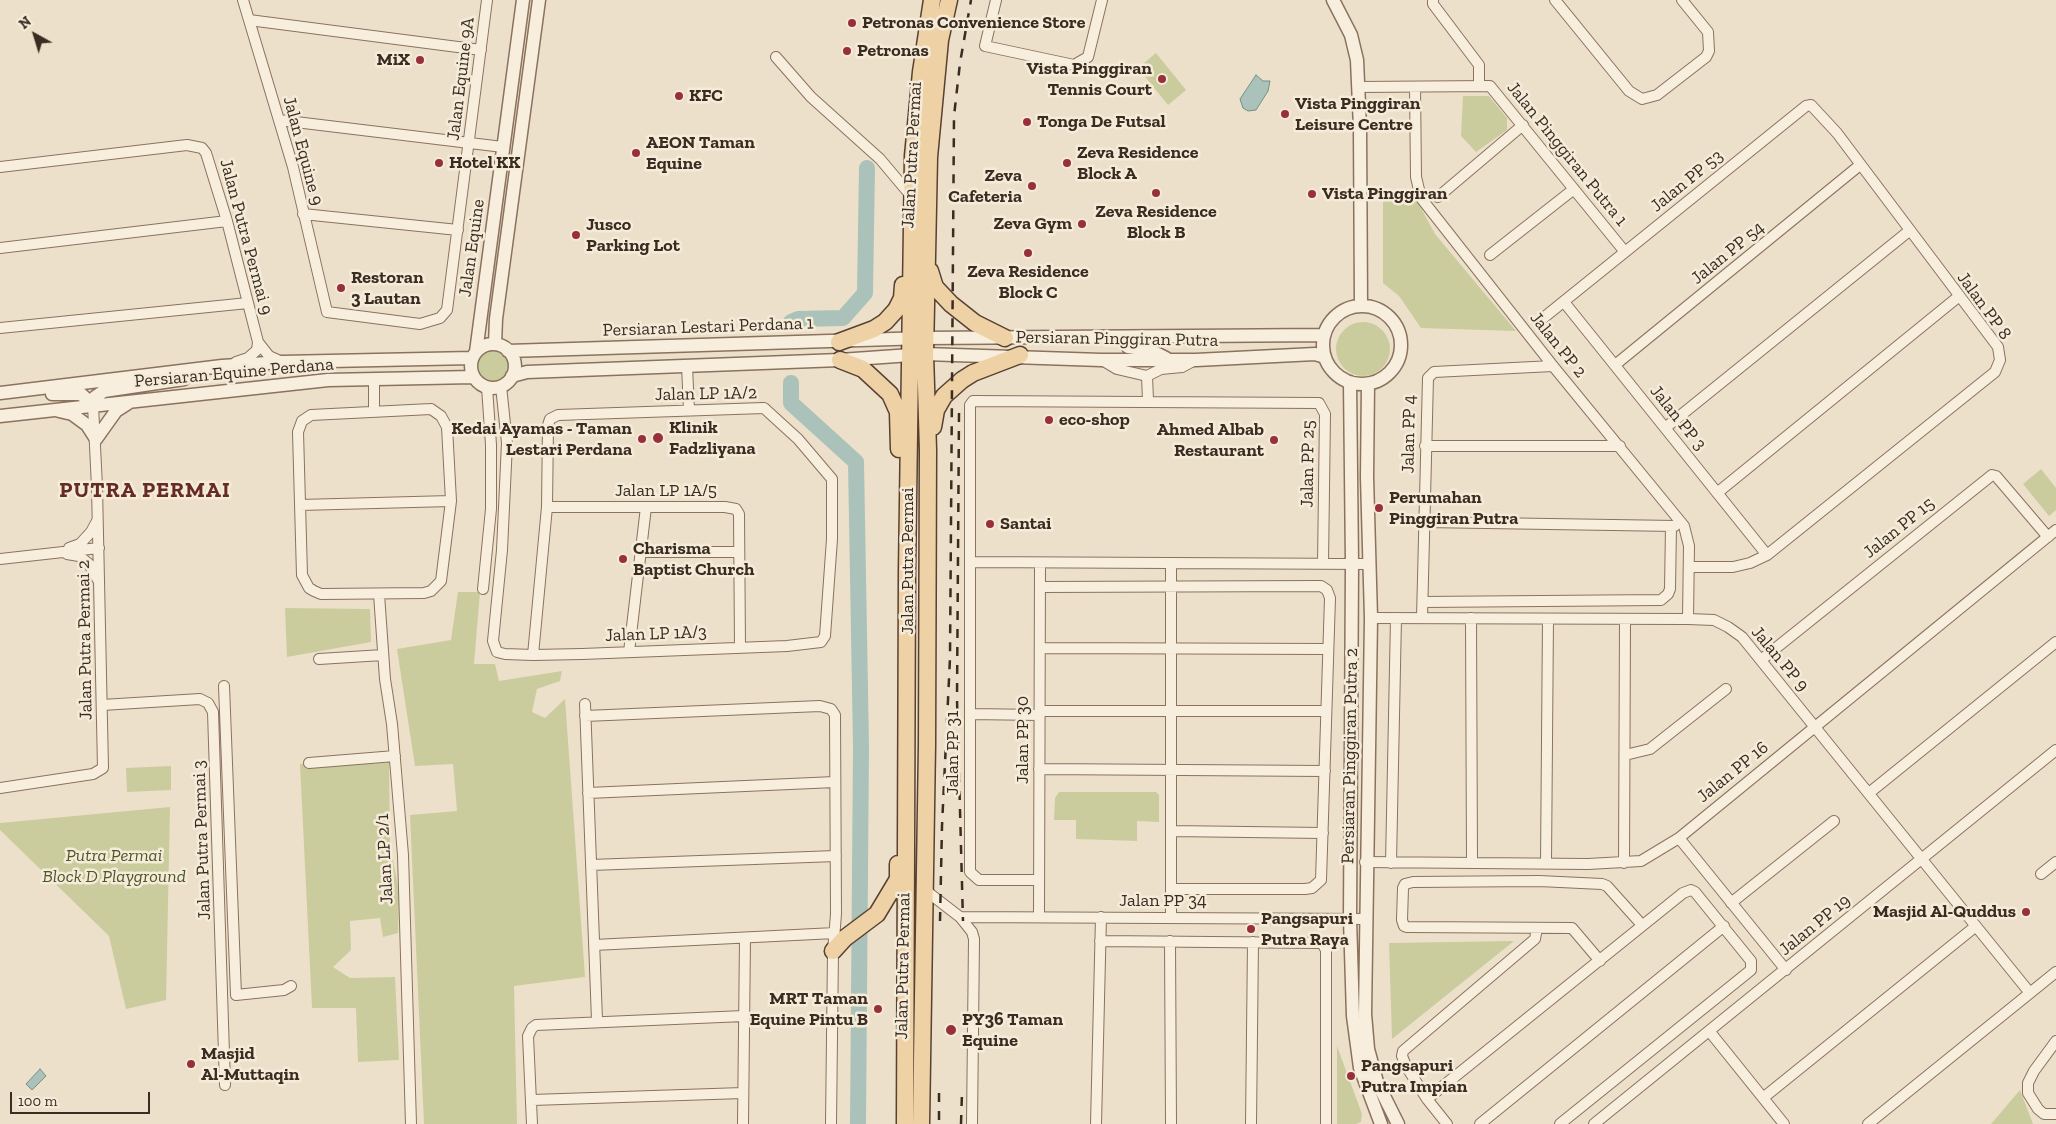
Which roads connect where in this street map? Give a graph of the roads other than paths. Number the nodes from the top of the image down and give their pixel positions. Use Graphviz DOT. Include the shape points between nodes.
graph roads {
  1 [pos="243,0"];
  2 [pos="487,0"];
  3 [pos="523,0"];
  4 [pos="539,0"];
  5 [pos="932,0"];
  6 [pos="949,0"];
  7 [pos="996,0"];
  8 [pos="1102,0"];
  9 [pos="1333,0"];
  10 [pos="1433,0"];
  11 [pos="1555,0"];
  12 [pos="1682,0"];
  13 [pos="249,20"];
  14 [pos="481,50"];
  15 [pos="776,57"];
  16 [pos="1415,86"];
  17 [pos="1479,86"];
  18 [pos="1358,87"];
  19 [pos="1806,106"];
  20 [pos="278,120"];
  21 [pos="1523,125"];
  22 [pos="469,143"];
  23 [pos="503,148"];
  24 [pos="1860,165"];
  25 [pos="0,167"];
  26 [pos="1574,189"];
  27 [pos="1438,197"];
  28 [pos="912,198"];
  29 [pos="303,214"];
  30 [pos="227,221"];
  31 [pos="912,226"];
  32 [pos="458,230"];
  33 [pos="1909,231"];
  34 [pos="0,248"];
  35 [pos="1625,252"];
  36 [pos="1490,256"];
  37 [pos="928,264"];
  38 [pos="1958,297"];
  39 [pos="1564,302"];
  40 [pos="248,304"];
  41 [pos="1361,306"];
  42 [pos="1542,319"];
  43 [pos="420,324"];
  44 [pos="0,328"];
  45 [pos="1324,335"];
  46 [pos="1124,337"];
  47 [pos="1005,338"];
  48 [pos="258,342"];
  49 [pos="839,342"];
  50 [pos="496,344"];
  51 [pos="917,346"];
  52 [pos="508,350"];
  53 [pos="474,355"];
  54 [pos="1020,355"];
  55 [pos="1325,357"];
  56 [pos="1168,359"];
  57 [pos="840,360"];
  58 [pos="1101,360"];
  59 [pos="1196,360"];
  60 [pos="282,362"];
  61 [pos="1615,365"];
  62 [pos="687,366"];
  63 [pos="1553,366"];
  64 [pos="216,367"];
  65 [pos="512,376"];
  66 [pos="1147,376"];
  67 [pos="473,378"];
  68 [pos="374,379"];
  69 [pos="1350,382"];
  70 [pos="1368,384"];
  71 [pos="501,386"];
  72 [pos="487,387"];
  73 [pos="0,394"];
  74 [pos="134,400"];
  75 [pos="1148,400"];
  76 [pos="93,405"];
  77 [pos="51,409"];
  78 [pos="689,410"];
  79 [pos="374,412"];
  80 [pos="0,416"];
  81 [pos="1665,428"];
  82 [pos="96,439"];
  83 [pos="1426,446"];
  84 [pos="1620,446"];
  85 [pos="928,450"];
  86 [pos="1717,493"];
  87 [pos="451,501"];
  88 [pos="300,505"];
  89 [pos="547,507"];
  90 [pos="646,507"];
  91 [pos="98,519"];
  92 [pos="1424,522"];
  93 [pos="1671,526"];
  94 [pos="1684,526"];
  95 [pos="908,528"];
  96 [pos="2052,534"];
  97 [pos="98,548"];
  98 [pos="59,552"];
  99 [pos="641,552"];
  100 [pos="739,552"];
  101 [pos="1767,555"];
  102 [pos="0,559"];
  103 [pos="970,562"];
  104 [pos="1040,563"];
  105 [pos="1172,563"];
  106 [pos="1323,564"];
  107 [pos="1352,564"];
  108 [pos="1369,564"];
  109 [pos="1690,567"];
  110 [pos="99,582"];
  111 [pos="1040,587"];
  112 [pos="1171,587"];
  113 [pos="483,589"];
  114 [pos="379,594"];
  115 [pos="1422,602"];
  116 [pos="1370,618"];
  117 [pos="1396,618"];
  118 [pos="1422,618"];
  119 [pos="1471,618"];
  120 [pos="1548,618"];
  121 [pos="1625,619"];
  122 [pos="1688,619"];
  123 [pos="825,636"];
  124 [pos="2056,642"];
  125 [pos="740,648"];
  126 [pos="1040,648"];
  127 [pos="1171,649"];
  128 [pos="1328,649"];
  129 [pos="629,652"];
  130 [pos="383,655"];
  131 [pos="532,655"];
  132 [pos="318,659"];
  133 [pos="1760,660"];
  134 [pos="224,686"];
  135 [pos="1726,689"];
  136 [pos="585,704"];
  137 [pos="102,706"];
  138 [pos="1171,711"];
  139 [pos="1326,711"];
  140 [pos="1040,713"];
  141 [pos="970,714"];
  142 [pos="586,716"];
  143 [pos="1815,727"];
  144 [pos="907,734"];
  145 [pos="2056,750"];
  146 [pos="1624,755"];
  147 [pos="395,756"];
  148 [pos="309,763"];
  149 [pos="1040,769"];
  150 [pos="1171,770"];
  151 [pos="1325,771"];
  152 [pos="836,782"];
  153 [pos="0,788"];
  154 [pos="588,792"];
  155 [pos="1869,793"];
  156 [pos="1834,821"];
  157 [pos="1171,831"];
  158 [pos="1323,833"];
  159 [pos="1679,838"];
  160 [pos="836,856"];
  161 [pos="1922,859"];
  162 [pos="1365,862"];
  163 [pos="1391,862"];
  164 [pos="1472,862"];
  165 [pos="2056,862"];
  166 [pos="1546,863"];
  167 [pos="1624,863"];
  168 [pos="591,865"];
  169 [pos="2041,874"];
  170 [pos="1039,880"];
  171 [pos="1539,881"];
  172 [pos="1550,882"];
  173 [pos="1171,889"];
  174 [pos="925,890"];
  175 [pos="1731,903"];
  176 [pos="1039,916"];
  177 [pos="960,917"];
  178 [pos="1102,917"];
  179 [pos="1171,917"];
  180 [pos="1350,919"];
  181 [pos="1366,919"];
  182 [pos="1642,926"];
  183 [pos="1724,926"];
  184 [pos="1976,926"];
  185 [pos="1537,928"];
  186 [pos="840,936"];
  187 [pos="745,938"];
  188 [pos="1100,941"];
  189 [pos="1170,941"];
  190 [pos="1253,942"];
  191 [pos="594,945"];
  192 [pos="834,951"];
  193 [pos="1600,960"];
  194 [pos="1786,970"];
  195 [pos="2056,972"];
  196 [pos="291,986"];
  197 [pos="2030,993"];
  198 [pos="744,1016"];
  199 [pos="597,1020"];
  200 [pos="1710,1032"];
  201 [pos="2056,1042"];
  202 [pos="225,1085"];
  203 [pos="743,1093"];
  204 [pos="1763,1098"];
  205 [pos="1427,1099"];
  206 [pos="532,1100"];
  207 [pos="2056,1114"];
  208 [pos="411,1124"];
  209 [pos="532,1124"];
  210 [pos="743,1124"];
  211 [pos="831,1124"];
  212 [pos="905,1124"];
  213 [pos="921,1124"];
  214 [pos="972,1124"];
  215 [pos="1096,1124"];
  216 [pos="1171,1124"];
  217 [pos="1250,1124"];
  218 [pos="1326,1124"];
  219 [pos="1380,1124"];
  220 [pos="1398,1124"];
  221 [pos="1447,1124"];
  222 [pos="1480,1124"];
  223 [pos="1560,1124"];
  224 [pos="1594,1124"];
  225 [pos="1784,1124"];
  226 [pos="1868,1124"];
  1 -- 13 [label="street, Jalan Equine 9"];
  2 -- 14 [label="street, Jalan Equine 9A"];
  3 -- 23 [label="street, Jalan Equine"];
  4 -- 50 [label="street, Jalan Equine" via="496,319"];
  5 -- 28 [label="main road, Jalan Putra Permai" via="917,107"];
  6 -- 37 [label="main road, Jalan Putra Permai" via="940,40 929,157"];
  7 -- 8 [label="street" via="985,46 1074,65 1088,57"];
  9 -- 18 [label="street" via="1351,34 1357,60"];
  10 -- 17 [label="street" via="1479,65"];
  11 -- 12 [label="street" via="1635,96 1642,99 1657,95 1706,57 1710,45 1708,32"];
  13 -- 14 [label="street"];
  13 -- 20 [label="street, Jalan Equine 9"];
  14 -- 22 [label="street, Jalan Equine 9A"];
  15 -- 28 [label="street" via="811,97 880,159"];
  16 -- 17 [label="street, Jalan Pinggiran Putra 1"];
  16 -- 18 [label="street, Jalan Pinggiran Putra 1"];
  16 -- 63 [label="street, Jalan PP 2" via="1418,193"];
  17 -- 21 [label="street, Jalan Pinggiran Putra 1" via="1493,88"];
  18 -- 41 [label="street"];
  19 -- 24 [label="street, Jalan PP 8" via="1815,108"];
  19 -- 35 [label="street, Jalan PP 53"];
  20 -- 22 [label="street"];
  20 -- 29 [label="street, Jalan Equine 9"];
  21 -- 26 [label="street, Jalan Pinggiran Putra 1"];
  21 -- 27 [label="street"];
  22 -- 23 [label="street"];
  22 -- 32 [label="street, Jalan Equine 9A"];
  23 -- 53 [label="street, Jalan Equine"];
  24 -- 33 [label="street, Jalan PP 8"];
  24 -- 61 [label="street, Jalan PP 54"];
  25 -- 30 [label="street, Jalan Putra Permai 9" via="197,145 206,153"];
  26 -- 35 [label="street, Jalan Pinggiran Putra 1"];
  26 -- 36 [label="street"];
  28 -- 31 [label="main road, Jalan Putra Permai"];
  29 -- 32 [label="street"];
  29 -- 43 [label="street, Jalan Equine 9" via="327,312"];
  30 -- 34 [label="street"];
  30 -- 40 [label="street, Jalan Putra Permai 9"];
  31 -- 49 [label="main road" via="906,241 902,298 896,310 874,329"];
  31 -- 51 [label="main road, Jalan Putra Permai"];
  32 -- 43 [label="street, Jalan Equine 9A" via="447,310 440,318"];
  33 -- 38 [label="street, Jalan PP 8"];
  33 -- 81 [label="street"];
  35 -- 39 [label="street, Jalan PP 53"];
  37 -- 47 [label="main road" via="935,287 952,304 974,323"];
  37 -- 51 [label="main road, Jalan Putra Permai"];
  38 -- 86 [label="street"];
  38 -- 101 [label="street, Jalan PP 8" via="1998,347 2000,360 1995,372"];
  39 -- 42 [label="street, Jalan PP 53"];
  39 -- 61 [label="street, Jalan PP 3"];
  40 -- 44 [label="street"];
  40 -- 48 [label="street, Jalan Putra Permai 9"];
  41 -- 45 [label="street" via="1351,307 1334,318"];
  41 -- 70 [label="street" via="1386,314 1400,335 1401,348 1391,371"];
  45 -- 46 [label="street, Persiaran Pinggiran Putra"];
  45 -- 55 [label="street"];
  46 -- 47 [label="street, Persiaran Pinggiran Putra"];
  46 -- 56 [label="street" via="1128,347 1150,350"];
  47 -- 51 [label="street, Persiaran Pinggiran Putra"];
  48 -- 60 [label="street" via="269,356"];
  48 -- 64 [label="street, Jalan Putra Permai 9" via="257,350 248,358"];
  49 -- 51 [label="street, Persiaran Lestari Perdana 1"];
  49 -- 52 [label="street, Persiaran Lestari Perdana 1" via="729,342 672,347"];
  50 -- 52 [label="street"];
  50 -- 53 [label="street" via="488,345"];
  51 -- 54 [label="street, Persiaran Pinggiran Putra"];
  51 -- 57 [label="street"];
  51 -- 85 [label="main road, Jalan Putra Permai"];
  51 -- 95 [label="main road, Jalan Putra Permai" via="910,404"];
  52 -- 65 [label="street" via="514,363"];
  53 -- 60 [label="street, Persiaran Equine Perdana"];
  53 -- 67 [label="street" via="470,368"];
  54 -- 58 [label="street, Persiaran Pinggiran Putra"];
  54 -- 85 [label="main road" via="973,373 944,396 936,410"];
  55 -- 59 [label="street, Persiaran Pinggiran Putra" via="1315,354"];
  55 -- 69 [label="street" via="1335,373"];
  56 -- 58 [label="street, Persiaran Pinggiran Putra"];
  56 -- 59 [label="street, Persiaran Pinggiran Putra"];
  57 -- 62 [label="street"];
  57 -- 95 [label="main road" via="876,378 890,394 898,412 900,476"];
  58 -- 66 [label="street"];
  59 -- 66 [label="street"];
  60 -- 64 [label="street, Persiaran Equine Perdana"];
  61 -- 81 [label="street, Jalan PP 3"];
  62 -- 65 [label="street" via="528,372"];
  62 -- 78 [label="street"];
  63 -- 83 [label="street, Jalan PP 4" via="1434,372 1427,382"];
  63 -- 84 [label="street, Jalan PP 2"];
  64 -- 73 [label="street, Persiaran Equine Perdana"];
  64 -- 76 [label="street" via="161,384 104,391 95,397"];
  65 -- 71 [label="street"];
  66 -- 75 [label="street"];
  67 -- 68 [label="street, Persiaran Equine Perdana"];
  67 -- 72 [label="street"];
  68 -- 74 [label="street, Persiaran Equine Perdana" via="328,380"];
  68 -- 79 [label="street"];
  69 -- 70 [label="street"];
  69 -- 107 [label="street, Persiaran Pinggiran Putra 2"];
  70 -- 108 [label="street, Persiaran Pinggiran Putra 2" via="1366,477"];
  71 -- 72 [label="street"];
  71 -- 131 [label="street, Jalan LP 1A/3" via="507,444 502,550 493,641 497,652"];
  72 -- 113 [label="street" via="492,509"];
  73 -- 76 [label="street" via="22,397 76,393"];
  74 -- 76 [label="street, Persiaran Equine Perdana"];
  74 -- 82 [label="street" via="116,411"];
  75 -- 103 [label="street, Jalan PP 25" via="973,401 970,405"];
  75 -- 106 [label="street, Jalan PP 25" via="1313,402 1322,406 1325,414"];
  76 -- 77 [label="street, Persiaran Equine Perdana"];
  76 -- 82 [label="street, Jalan Putra Permai 2"];
  77 -- 80 [label="street, Persiaran Equine Perdana"];
  77 -- 82 [label="street" via="72,414 87,425"];
  78 -- 89 [label="street, Jalan LP 1A/2" via="558,415 550,419"];
  78 -- 123 [label="street, Jalan LP 1A/2" via="764,408 831,476 832,539"];
  79 -- 87 [label="street" via="431,409 441,416 447,427"];
  79 -- 88 [label="street" via="310,414 302,421 298,432"];
  81 -- 86 [label="street, Jalan PP 3"];
  82 -- 91 [label="street, Jalan Putra Permai 2"];
  83 -- 84 [label="street"];
  83 -- 92 [label="street, Jalan PP 4"];
  84 -- 94 [label="street, Jalan PP 2"];
  85 -- 174 [label="main road, Jalan Putra Permai"];
  86 -- 101 [label="street, Jalan PP 3"];
  87 -- 88 [label="street"];
  87 -- 114 [label="street" via="443,575 437,586 424,593"];
  88 -- 114 [label="street" via="302,575 309,588 321,594"];
  89 -- 90 [label="street, Jalan LP 1A/5"];
  89 -- 131 [label="street"];
  90 -- 99 [label="street"];
  90 -- 100 [label="street, Jalan LP 1A/5" via="725,507 736,510 739,514"];
  91 -- 97 [label="street, Jalan Putra Permai 2"];
  91 -- 98 [label="street" via="80,544"];
  92 -- 93 [label="street"];
  92 -- 115 [label="street, Jalan PP 4"];
  93 -- 94 [label="street"];
  93 -- 115 [label="street" via="1670,589 1666,597 1656,601"];
  94 -- 109 [label="street, Jalan PP 2" via="1688,535"];
  95 -- 144 [label="main road, Jalan Putra Permai"];
  96 -- 133 [label="street, Jalan PP 15" via="1992,475"];
  96 -- 143 [label="street, Jalan PP 16"];
  97 -- 98 [label="street"];
  97 -- 110 [label="street, Jalan Putra Permai 2"];
  98 -- 102 [label="street"];
  98 -- 110 [label="street" via="79,556 89,564"];
  99 -- 100 [label="street"];
  99 -- 129 [label="street"];
  100 -- 125 [label="street, Jalan LP 1A/5"];
  101 -- 109 [label="street, Jalan PP 8" via="1750,564 1733,567"];
  103 -- 104 [label="street"];
  103 -- 141 [label="street, Jalan PP 31"];
  104 -- 105 [label="street"];
  104 -- 111 [label="street, Jalan PP 30"];
  105 -- 106 [label="street"];
  105 -- 112 [label="street"];
  106 -- 107 [label="street"];
  107 -- 108 [label="street"];
  107 -- 180 [label="street, Persiaran Pinggiran Putra 2"];
  108 -- 116 [label="street, Persiaran Pinggiran Putra 2"];
  109 -- 122 [label="street, Jalan PP 2"];
  110 -- 137 [label="street, Jalan Putra Permai 2"];
  111 -- 112 [label="street"];
  111 -- 126 [label="street, Jalan PP 30"];
  112 -- 127 [label="street"];
  112 -- 128 [label="street" via="1321,586 1330,598"];
  114 -- 130 [label="street, Jalan LP 2/1"];
  115 -- 118 [label="street, Jalan PP 4"];
  116 -- 117 [label="street, Jalan PP 9"];
  116 -- 162 [label="street, Persiaran Pinggiran Putra 2"];
  117 -- 118 [label="street, Jalan PP 9"];
  117 -- 163 [label="street"];
  118 -- 119 [label="street, Jalan PP 9"];
  119 -- 120 [label="street, Jalan PP 9"];
  119 -- 164 [label="street"];
  120 -- 121 [label="street, Jalan PP 9"];
  120 -- 166 [label="street"];
  121 -- 122 [label="street, Jalan PP 9"];
  121 -- 146 [label="street"];
  122 -- 133 [label="street, Jalan PP 9" via="1714,620 1728,627"];
  123 -- 125 [label="street, Jalan LP 1A/3" via="821,642 812,644"];
  124 -- 155 [label="street"];
  125 -- 129 [label="street, Jalan LP 1A/3"];
  126 -- 127 [label="street"];
  126 -- 140 [label="street, Jalan PP 30"];
  127 -- 128 [label="street"];
  127 -- 138 [label="street"];
  128 -- 139 [label="street"];
  129 -- 131 [label="street, Jalan LP 1A/3"];
  130 -- 132 [label="street"];
  130 -- 147 [label="street, Jalan LP 2/1"];
  133 -- 143 [label="street, Jalan PP 9"];
  134 -- 196 [label="street" via="236,995 284,990"];
  135 -- 146 [label="street" via="1650,749"];
  136 -- 142 [label="street"];
  137 -- 153 [label="street, Jalan Putra Permai 2" via="104,762 98,772"];
  137 -- 202 [label="street, Jalan Putra Permai 3" via="200,699 208,703 213,712"];
  138 -- 139 [label="street"];
  138 -- 140 [label="street"];
  138 -- 150 [label="street"];
  139 -- 151 [label="street"];
  140 -- 141 [label="street"];
  140 -- 149 [label="street, Jalan PP 30"];
  141 -- 170 [label="street, Jalan PP 31" via="970,872 979,880"];
  142 -- 152 [label="street" via="820,706 831,709 835,715"];
  142 -- 154 [label="street"];
  143 -- 155 [label="street, Jalan PP 9"];
  143 -- 159 [label="street, Jalan PP 16"];
  144 -- 186 [label="main road" via="900,782 898,879 877,914"];
  144 -- 212 [label="main road, Jalan Putra Permai"];
  145 -- 161 [label="street, Jalan PP 19"];
  146 -- 167 [label="street"];
  147 -- 148 [label="street"];
  147 -- 208 [label="street, Jalan LP 2/1" via="403,855"];
  149 -- 150 [label="street"];
  149 -- 170 [label="street, Jalan PP 30"];
  150 -- 151 [label="street"];
  150 -- 157 [label="street"];
  151 -- 158 [label="street"];
  152 -- 154 [label="street"];
  152 -- 160 [label="street"];
  154 -- 168 [label="street"];
  155 -- 161 [label="street, Jalan PP 9"];
  156 -- 175 [label="street"];
  157 -- 158 [label="street"];
  157 -- 173 [label="street"];
  158 -- 173 [label="street" via="1321,880 1312,888"];
  159 -- 167 [label="street, Jalan PP 16" via="1641,861"];
  159 -- 175 [label="street"];
  160 -- 168 [label="street"];
  160 -- 186 [label="street" via="836,914"];
  161 -- 184 [label="street, Jalan PP 9"];
  161 -- 194 [label="street, Jalan PP 19"];
  162 -- 163 [label="street, Jalan PP 16"];
  162 -- 181 [label="street, Persiaran Pinggiran Putra 2"];
  163 -- 164 [label="street, Jalan PP 16"];
  164 -- 166 [label="street, Jalan PP 16"];
  165 -- 169 [label="street"];
  166 -- 167 [label="street, Jalan PP 16"];
  166 -- 171 [label="street"];
  166 -- 172 [label="street"];
  168 -- 191 [label="street"];
  170 -- 176 [label="street, Jalan PP 30"];
  171 -- 172 [label="street"];
  171 -- 185 [label="street" via="1409,883 1405,884 1403,891 1402,920 1407,928"];
  172 -- 182 [label="street" via="1604,884"];
  173 -- 179 [label="street"];
  174 -- 177 [label="street"];
  174 -- 213 [label="main road, Jalan Putra Permai"];
  175 -- 194 [label="street"];
  176 -- 177 [label="street, Jalan PP 34"];
  176 -- 178 [label="street, Jalan PP 34"];
  177 -- 214 [label="street" via="974,939"];
  178 -- 179 [label="street, Jalan PP 34"];
  178 -- 188 [label="street"];
  179 -- 180 [label="street, Jalan PP 34"];
  180 -- 181 [label="street, Jalan PP 34"];
  180 -- 219 [label="street, Persiaran Pinggiran Putra 2" via="1353,1016 1360,1068"];
  181 -- 220 [label="street, Persiaran Pinggiran Putra 2" via="1368,1048 1378,1082"];
  182 -- 183 [label="street" via="1683,892 1691,890 1699,895"];
  182 -- 193 [label="street"];
  183 -- 222 [label="street"];
  183 -- 223 [label="street" via="1751,961 1749,972"];
  184 -- 197 [label="street, Jalan PP 9"];
  184 -- 204 [label="street"];
  185 -- 193 [label="street" via="1573,929"];
  185 -- 205 [label="street" via="1534,939 1405,1048 1403,1061"];
  186 -- 187 [label="street"];
  186 -- 192 [label="main road"];
  187 -- 191 [label="street"];
  187 -- 198 [label="street"];
  188 -- 189 [label="street"];
  188 -- 215 [label="street"];
  189 -- 190 [label="street"];
  189 -- 216 [label="street"];
  190 -- 217 [label="street"];
  190 -- 218 [label="street" via="1322,943 1326,950"];
  191 -- 199 [label="street"];
  192 -- 211 [label="street"];
  193 -- 205 [label="street"];
  194 -- 200 [label="street, Jalan PP 19"];
  195 -- 197 [label="street"];
  197 -- 226 [label="street"];
  198 -- 199 [label="street"];
  198 -- 203 [label="street"];
  199 -- 206 [label="street" via="532,1028 528,1036"];
  200 -- 204 [label="street"];
  200 -- 224 [label="street, Jalan PP 19"];
  201 -- 207 [label="street" via="2028,1084 2032,1102 2044,1114"];
  203 -- 206 [label="street"];
  203 -- 210 [label="street"];
  204 -- 225 [label="street"];
  205 -- 221 [label="street"];
  206 -- 209 [label="street"];
}
